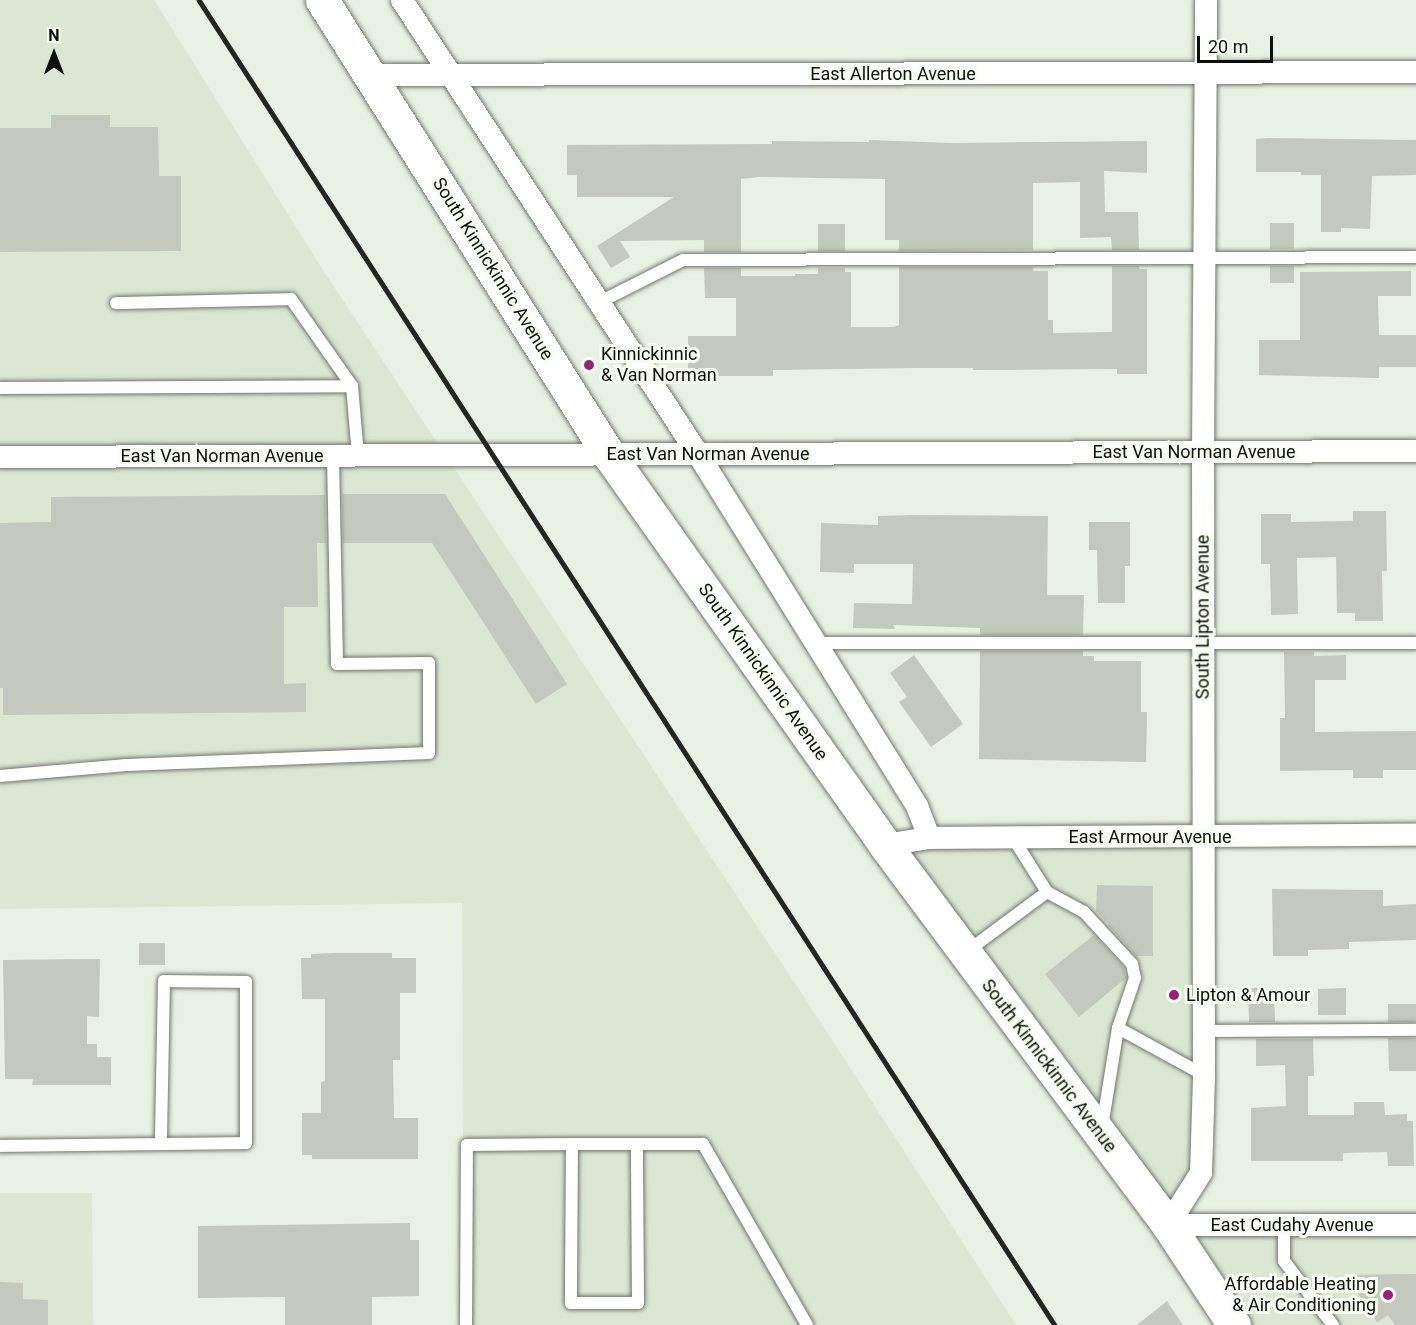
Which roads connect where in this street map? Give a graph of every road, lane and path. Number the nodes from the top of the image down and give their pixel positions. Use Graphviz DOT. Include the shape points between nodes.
graph roads {
  1 [pos="322,0"];
  2 [pos="402,0"];
  3 [pos="1206,0"];
  4 [pos="1416,72"];
  5 [pos="451,74"];
  6 [pos="1206,74"];
  7 [pos="370,75"];
  8 [pos="1416,257"];
  9 [pos="1204,258"];
  10 [pos="116,303"];
  11 [pos="598,303"];
  12 [pos="352,386"];
  13 [pos="0,388"];
  14 [pos="1416,451"];
  15 [pos="1203,452"];
  16 [pos="698,454"];
  17 [pos="609,455"];
  18 [pos="333,456"];
  19 [pos="358,456"];
  20 [pos="0,458"];
  21 [pos="1416,643"];
  22 [pos="816,644"];
  23 [pos="1203,645"];
  24 [pos="0,776"];
  25 [pos="1416,835"];
  26 [pos="1202,837"];
  27 [pos="929,838"];
  28 [pos="1013,838"];
  29 [pos="885,845"];
  30 [pos="1047,892"];
  31 [pos="965,953"];
  32 [pos="1118,1028"];
  33 [pos="1416,1030"];
  34 [pos="1204,1031"];
  35 [pos="1204,1075"];
  36 [pos="1100,1134"];
  37 [pos="161,1143"];
  38 [pos="572,1144"];
  39 [pos="637,1144"];
  40 [pos="0,1146"];
  41 [pos="1168,1225"];
  42 [pos="1284,1225"];
  43 [pos="1416,1225"];
  44 [pos="466,1325"];
  45 [pos="807,1325"];
  46 [pos="1234,1325"];
  47 [pos="1333,1325"];
  1 -- 7 [label="street, South Kinnickinnic Avenue"];
  2 -- 5 [label="street"];
  3 -- 6 [label="street, South Lipton Avenue"];
  4 -- 6 [label="street, East Allerton Avenue"];
  5 -- 6 [label="street, East Allerton Avenue"];
  5 -- 7 [label="street, East Allerton Avenue"];
  5 -- 11 [label="street"];
  6 -- 9 [label="street, South Lipton Avenue"];
  7 -- 17 [label="street, South Kinnickinnic Avenue"];
  8 -- 9 [label="lane"];
  9 -- 11 [label="lane" via="683,260"];
  9 -- 15 [label="street, South Lipton Avenue"];
  10 -- 12 [label="lane" via="291,299"];
  11 -- 16 [label="street"];
  12 -- 13 [label="lane"];
  12 -- 19 [label="lane"];
  14 -- 15 [label="street, East Van Norman Avenue"];
  15 -- 16 [label="street, East Van Norman Avenue"];
  15 -- 23 [label="street, South Lipton Avenue"];
  16 -- 17 [label="street, East Van Norman Avenue"];
  16 -- 22 [label="street"];
  17 -- 19 [label="street, East Van Norman Avenue"];
  17 -- 29 [label="street, South Kinnickinnic Avenue"];
  18 -- 19 [label="street, East Van Norman Avenue"];
  18 -- 20 [label="street, East Van Norman Avenue"];
  18 -- 24 [label="lane" via="337,664 429,663 429,753 127,765"];
  21 -- 23 [label="lane"];
  22 -- 23 [label="lane"];
  22 -- 27 [label="street" via="917,806"];
  23 -- 26 [label="street, South Lipton Avenue"];
  25 -- 26 [label="street, East Armour Avenue"];
  26 -- 28 [label="street, East Armour Avenue"];
  26 -- 34 [label="street, South Lipton Avenue"];
  27 -- 28 [label="street, East Armour Avenue"];
  27 -- 29 [label="street, East Armour Avenue"];
  28 -- 30 [label="lane"];
  29 -- 31 [label="street, South Kinnickinnic Avenue"];
  30 -- 31 [label="lane"];
  30 -- 32 [label="lane" via="1083,912 1132,964 1135,978"];
  31 -- 36 [label="street, South Kinnickinnic Avenue"];
  32 -- 35 [label="lane"];
  32 -- 36 [label="lane"];
  33 -- 34 [label="lane"];
  34 -- 35 [label="street, South Lipton Avenue"];
  35 -- 41 [label="street, South Lipton Avenue" via="1201,1173"];
  36 -- 41 [label="street, South Kinnickinnic Avenue"];
  37 -- 37 [label="lane" via="164,981 246,982 246,1143"];
  37 -- 40 [label="lane"];
  38 -- 39 [label="lane"];
  38 -- 39 [label="lane" via="571,1303 638,1303"];
  38 -- 44 [label="lane" via="467,1145"];
  39 -- 45 [label="lane" via="703,1144"];
  41 -- 42 [label="street, East Cudahy Avenue"];
  41 -- 46 [label="street, South Kinnickinnic Avenue"];
  42 -- 43 [label="street, East Cudahy Avenue"];
  42 -- 47 [label="lane" via="1284,1261"];
}
